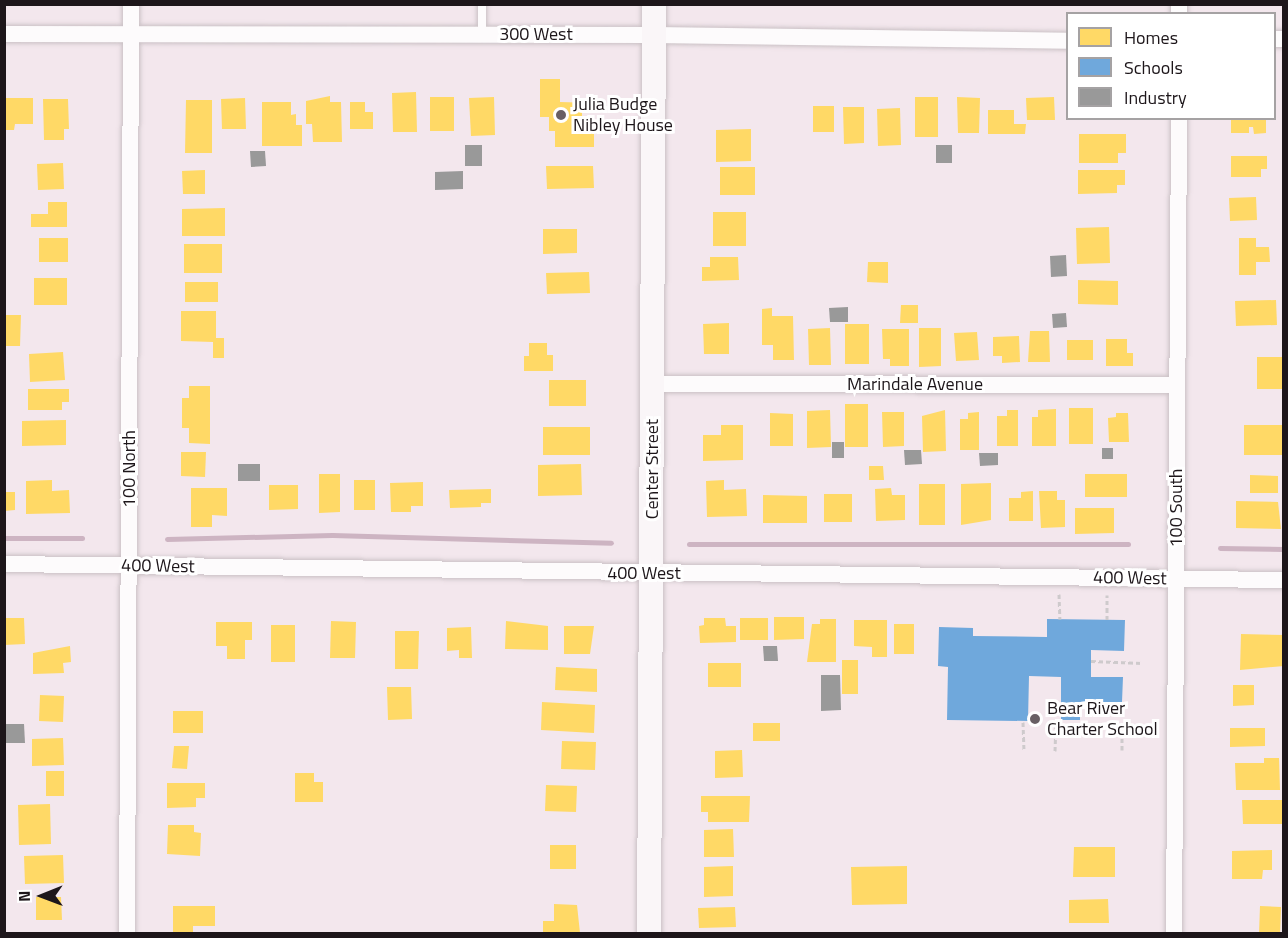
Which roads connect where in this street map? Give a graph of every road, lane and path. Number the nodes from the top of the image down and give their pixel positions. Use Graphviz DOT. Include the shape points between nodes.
graph roads {
  1 [pos="131,4"];
  2 [pos="482,4"];
  3 [pos="654,4"];
  4 [pos="4,34"];
  5 [pos="131,34"];
  6 [pos="482,34"];
  7 [pos="654,34"];
  8 [pos="1066,41"];
  9 [pos="1179,120"];
  10 [pos="652,384"];
  11 [pos="1177,385"];
  12 [pos="4,564"];
  13 [pos="128,566"];
  14 [pos="651,573"];
  15 [pos="1176,579"];
  16 [pos="1284,580"];
  17 [pos="1059,590"];
  18 [pos="1107,594"];
  19 [pos="1060,619"];
  20 [pos="1107,620"];
  21 [pos="1091,661"];
  22 [pos="1142,663"];
  23 [pos="1122,722"];
  24 [pos="1023,723"];
  25 [pos="1056,723"];
  26 [pos="1122,750"];
  27 [pos="1024,751"];
  28 [pos="1055,751"];
  29 [pos="127,933"];
  30 [pos="649,933"];
  31 [pos="1174,933"];
  1 -- 5 [label="street, 100 North"];
  2 -- 6 [label="lane"];
  3 -- 7 [label="street, Center Street"];
  4 -- 5 [label="street, 300 West"];
  5 -- 6 [label="street, 300 West"];
  5 -- 13 [label="street, 100 North"];
  6 -- 7 [label="street, 300 West"];
  7 -- 8 [label="street, 300 West"];
  7 -- 10 [label="street, Center Street"];
  9 -- 11 [label="street, 100 South"];
  10 -- 11 [label="street, Marindale Avenue"];
  10 -- 14 [label="street, Center Street"];
  11 -- 15 [label="street, 100 South"];
  12 -- 13 [label="street, 400 West"];
  13 -- 14 [label="street, 400 West"];
  13 -- 29 [label="street, 100 North"];
  14 -- 15 [label="street, 400 West"];
  14 -- 30 [label="street, Center Street"];
  15 -- 16 [label="street, 400 West"];
  15 -- 31 [label="street, 100 South"];
  17 -- 19 [label="path"];
  18 -- 20 [label="path"];
  21 -- 22 [label="path"];
  23 -- 26 [label="path"];
  24 -- 27 [label="path"];
  25 -- 28 [label="path"];
}
